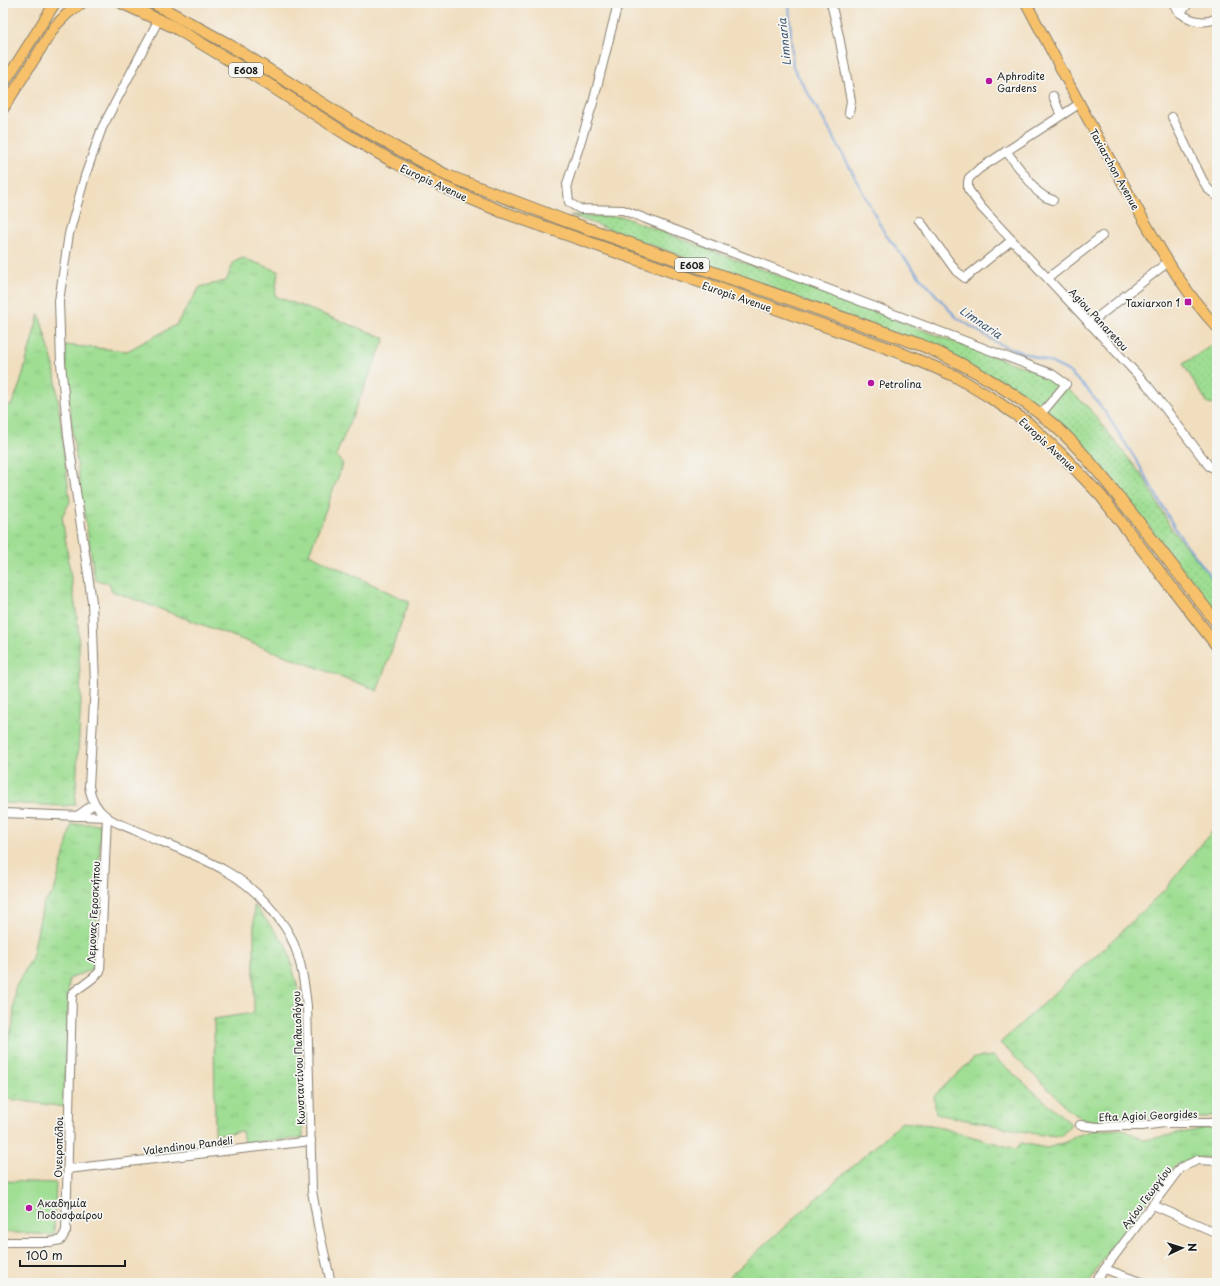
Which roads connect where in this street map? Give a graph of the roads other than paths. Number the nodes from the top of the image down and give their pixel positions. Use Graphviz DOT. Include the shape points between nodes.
graph roads {
  1 [pos="54,3"];
  2 [pos="82,3"];
  3 [pos="122,3"];
  4 [pos="153,3"];
  5 [pos="618,3"];
  6 [pos="831,3"];
  7 [pos="1026,3"];
  8 [pos="1173,3"];
  9 [pos="1189,3"];
  10 [pos="1180,13"];
  11 [pos="1217,18"];
  12 [pos="159,19"];
  13 [pos="3,85"];
  14 [pos="1053,96"];
  15 [pos="1079,104"];
  16 [pos="3,109"];
  17 [pos="849,113"];
  18 [pos="1061,115"];
  19 [pos="1172,117"];
  20 [pos="1006,151"];
  21 [pos="1217,196"];
  22 [pos="1053,200"];
  23 [pos="920,221"];
  24 [pos="1102,236"];
  25 [pos="1012,240"];
  26 [pos="1168,262"];
  27 [pos="1048,278"];
  28 [pos="1089,324"];
  29 [pos="1217,327"];
  30 [pos="1041,414"];
  31 [pos="1217,469"];
  32 [pos="1217,623"];
  33 [pos="1217,646"];
  34 [pos="94,804"];
  35 [pos="3,813"];
  36 [pos="77,816"];
  37 [pos="107,818"];
  38 [pos="72,994"];
  39 [pos="1217,1122"];
  40 [pos="1080,1125"];
  41 [pos="311,1141"];
  42 [pos="1217,1161"];
  43 [pos="68,1170"];
  44 [pos="1153,1205"];
  45 [pos="1217,1233"];
  46 [pos="3,1242"];
  47 [pos="1105,1269"];
  48 [pos="331,1283"];
  49 [pos="1094,1283"];
  50 [pos="1143,1283"];
  1 -- 13 [label="main road"];
  2 -- 16 [label="main road" via="55,26"];
  3 -- 12 [label="highway, Europis Avenue / E608"];
  4 -- 30 [label="highway, Europis Avenue / E608" via="226,43 358,126 446,175 566,221 921,345 965,366"];
  5 -- 30 [label="street" via="593,103 567,184 569,202 580,209 623,210 1052,374 1066,384"];
  6 -- 17 [label="street" via="851,101"];
  7 -- 15 [label="main road, Taxiarchon Avenue"];
  8 -- 10 [label="street"];
  9 -- 10 [label="street"];
  10 -- 11 [label="street" via="1200,21"];
  12 -- 33 [label="highway, Europis Avenue / E608" via="246,70 356,140 441,186 552,231 896,351 941,370 974,388 1027,422 1063,456 1100,496"];
  12 -- 34 [label="street" via="102,128 69,234 59,301 61,363 68,436 92,602 95,685 89,786"];
  14 -- 18 [label="street"];
  15 -- 18 [label="street"];
  15 -- 26 [label="main road, Taxiarchon Avenue"];
  18 -- 20 [label="street"];
  19 -- 21 [label="street" via="1202,179 1208,189"];
  20 -- 22 [label="street" via="1037,191"];
  20 -- 25 [label="street, Agiou Panaretou" via="969,178 968,189"];
  23 -- 25 [label="street" via="956,271 965,278"];
  24 -- 27 [label="street"];
  25 -- 27 [label="street, Agiou Panaretou"];
  26 -- 28 [label="street"];
  26 -- 29 [label="main road, Taxiarchon Avenue" via="1188,293"];
  27 -- 28 [label="street, Agiou Panaretou"];
  28 -- 31 [label="street, Agiou Panaretou" via="1148,386 1210,466"];
  30 -- 32 [label="highway, Europis Avenue / E608" via="1097,469"];
  34 -- 36 [label="street"];
  34 -- 37 [label="street"];
  35 -- 36 [label="street"];
  36 -- 37 [label="street"];
  37 -- 38 [label="street, Λεμονας Γεροσκήπου" via="100,971"];
  37 -- 41 [label="street, Κωνσταντίνου Παλαιολόγου" via="226,870 254,891 286,928 301,966 306,992"];
  38 -- 43 [label="street, Ονειροπόλοι"];
  39 -- 40 [label="street, Efta Agioi Georgides" via="1098,1127"];
  41 -- 43 [label="street, Valendinou Pandeli"];
  41 -- 48 [label="street, Κωνσταντίνου Παλαιολόγου" via="314,1207"];
  42 -- 44 [label="street, Αγίου Γεωργίου" via="1198,1160 1180,1168"];
  43 -- 46 [label="street, Ονειροπόλοι" via="66,1231 61,1240"];
  44 -- 45 [label="street"];
  44 -- 47 [label="street, Αγίου Γεωργίου"];
  47 -- 49 [label="street, Αγίου Γεωργίου"];
  47 -- 50 [label="street"];
}
